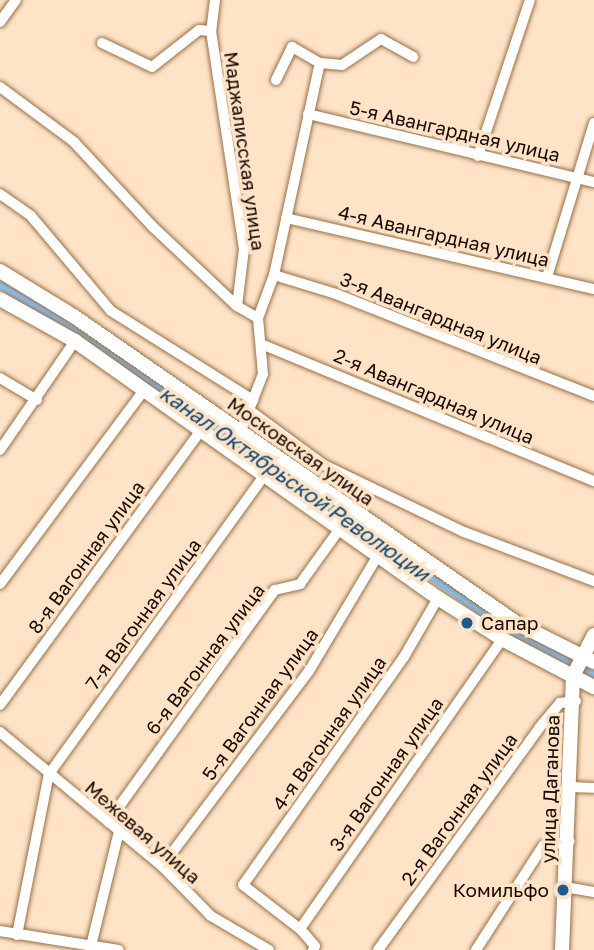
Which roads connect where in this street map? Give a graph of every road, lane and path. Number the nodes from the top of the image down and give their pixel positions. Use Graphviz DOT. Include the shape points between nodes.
graph roads {
  1 [pos="16,0"];
  2 [pos="215,0"];
  3 [pos="530,0"];
  4 [pos="0,22"];
  5 [pos="211,31"];
  6 [pos="102,43"];
  7 [pos="413,57"];
  8 [pos="320,63"];
  9 [pos="276,80"];
  10 [pos="0,86"];
  11 [pos="308,114"];
  12 [pos="594,123"];
  13 [pos="478,156"];
  14 [pos="577,178"];
  15 [pos="594,182"];
  16 [pos="0,194"];
  17 [pos="286,218"];
  18 [pos="0,271"];
  19 [pos="274,275"];
  20 [pos="547,277"];
  21 [pos="594,289"];
  22 [pos="0,299"];
  23 [pos="237,306"];
  24 [pos="258,318"];
  25 [pos="75,341"];
  26 [pos="261,344"];
  27 [pos="0,378"];
  28 [pos="144,390"];
  29 [pos="594,396"];
  30 [pos="37,400"];
  31 [pos="251,405"];
  32 [pos="201,430"];
  33 [pos="240,433"];
  34 [pos="0,450"];
  35 [pos="265,475"];
  36 [pos="594,481"];
  37 [pos="339,530"];
  38 [pos="377,557"];
  39 [pos="594,581"];
  40 [pos="0,584"];
  41 [pos="438,598"];
  42 [pos="594,635"];
  43 [pos="502,639"];
  44 [pos="590,655"];
  45 [pos="575,678"];
  46 [pos="594,687"];
  47 [pos="574,701"];
  48 [pos="0,705"];
  49 [pos="0,732"];
  50 [pos="49,774"];
  51 [pos="570,787"];
  52 [pos="594,788"];
  53 [pos="108,822"];
  54 [pos="119,831"];
  55 [pos="568,841"];
  56 [pos="162,866"];
  57 [pos="566,887"];
  58 [pos="594,892"];
  59 [pos="299,929"];
  60 [pos="1,934"];
  61 [pos="17,935"];
  62 [pos="91,946"];
  63 [pos="118,950"];
  64 [pos="269,950"];
  65 [pos="313,950"];
  66 [pos="378,950"];
  67 [pos="476,950"];
  68 [pos="563,950"];
  1 -- 4 [label="street"];
  2 -- 5 [label="street, Маджалисская улица"];
  3 -- 13 [label="street"];
  5 -- 6 [label="street" via="199,30 152,67"];
  5 -- 23 [label="street, Маджалисская улица" via="244,249"];
  7 -- 8 [label="street" via="381,39 342,65"];
  8 -- 9 [label="street" via="292,47"];
  8 -- 11 [label="street"];
  10 -- 23 [label="street" via="74,142 152,226"];
  11 -- 13 [label="street, 5-я Авангардная улица"];
  11 -- 17 [label="street"];
  12 -- 14 [label="street"];
  13 -- 14 [label="street, 5-я Авангардная улица"];
  14 -- 15 [label="street, 5-я Авангардная улица"];
  14 -- 20 [label="street"];
  16 -- 31 [label="street" via="31,216 111,311"];
  17 -- 19 [label="street"];
  17 -- 20 [label="street, 4-я Авангардная улица"];
  18 -- 33 [label="main road, Московская улица" via="75,317"];
  19 -- 24 [label="street"];
  19 -- 29 [label="street, 3-я Авангардная улица" via="336,294"];
  20 -- 21 [label="street, 4-я Авангардная улица"];
  22 -- 25 [label="main road"];
  23 -- 24 [label="street"];
  24 -- 26 [label="street"];
  25 -- 28 [label="main road"];
  25 -- 30 [label="street"];
  26 -- 31 [label="street" via="263,374"];
  26 -- 36 [label="street, 2-я Авангардная улица"];
  27 -- 30 [label="street"];
  28 -- 32 [label="main road"];
  28 -- 40 [label="street"];
  30 -- 34 [label="street"];
  31 -- 33 [label="street"];
  31 -- 39 [label="street" via="324,465 464,532"];
  32 -- 35 [label="main road"];
  32 -- 48 [label="street, 8-я Вагонная улица"];
  33 -- 44 [label="main road, Московская улица" via="518,624"];
  35 -- 37 [label="main road"];
  35 -- 50 [label="street, 7-я Вагонная улица"];
  37 -- 38 [label="main road"];
  37 -- 53 [label="street, 6-я Вагонная улица" via="300,584 275,590"];
  38 -- 41 [label="main road"];
  38 -- 56 [label="street, 5-я Вагонная улица" via="309,671"];
  41 -- 43 [label="main road"];
  41 -- 59 [label="street, 4-я Вагонная улица" via="404,657 243,885"];
  42 -- 44 [label="main road, улица Даганова"];
  43 -- 45 [label="main road"];
  43 -- 59 [label="street, 3-я Вагонная улица"];
  44 -- 45 [label="main road, улица Даганова"];
  45 -- 46 [label="main road"];
  45 -- 47 [label="main road, улица Даганова"];
  47 -- 51 [label="main road, улица Даганова"];
  47 -- 66 [label="street, 2-я Вагонная улица" via="560,703 539,728"];
  49 -- 50 [label="street, Межевая улица"];
  50 -- 53 [label="street, Межевая улица"];
  50 -- 61 [label="street"];
  51 -- 52 [label="street"];
  51 -- 55 [label="main road, улица Даганова"];
  53 -- 54 [label="street, Межевая улица"];
  54 -- 56 [label="street, Межевая улица"];
  54 -- 62 [label="street"];
  55 -- 57 [label="main road, улица Даганова"];
  55 -- 67 [label="street" via="543,845"];
  56 -- 64 [label="street, Межевая улица" via="211,916"];
  57 -- 58 [label="street"];
  57 -- 68 [label="main road, улица Даганова"];
  59 -- 65 [label="street" via="315,946"];
  60 -- 61 [label="street"];
  61 -- 62 [label="street"];
  62 -- 63 [label="street"];
}
